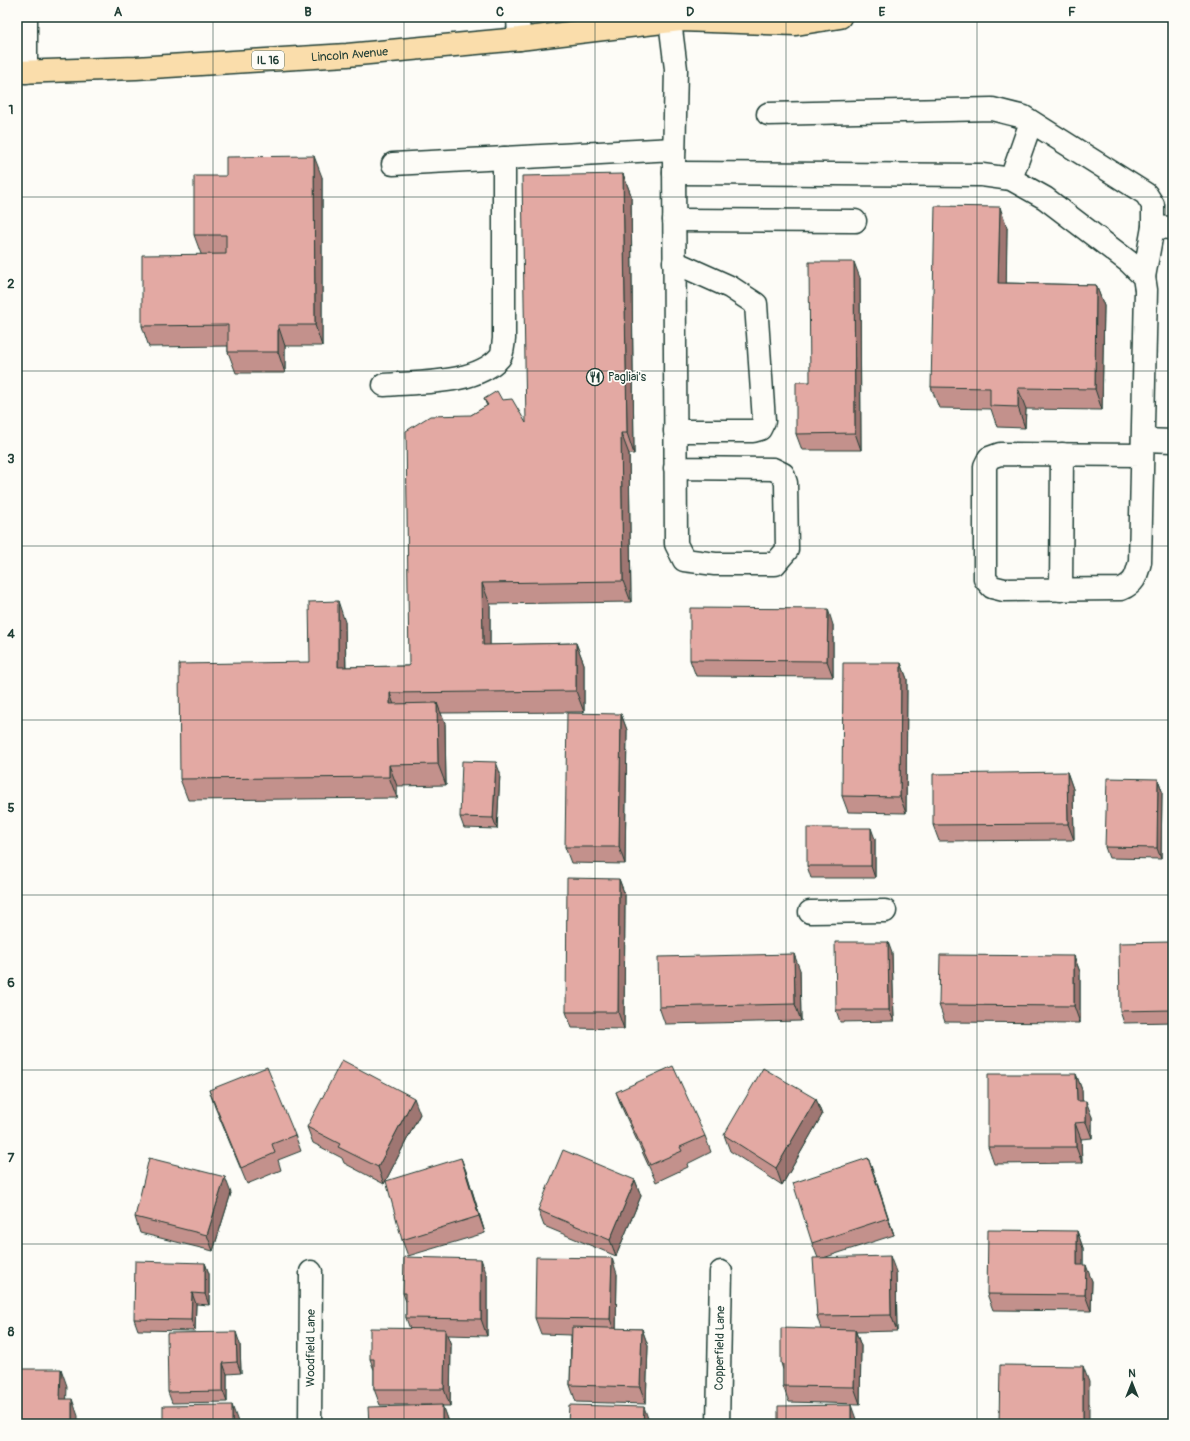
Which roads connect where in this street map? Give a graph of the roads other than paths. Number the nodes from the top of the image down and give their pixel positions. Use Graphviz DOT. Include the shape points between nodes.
graph roads {
  1 [pos="26,17"];
  2 [pos="518,17"];
  3 [pos="840,17"];
  4 [pos="679,20"];
  5 [pos="519,39"];
  6 [pos="22,72"];
  7 [pos="768,114"];
  8 [pos="1031,122"];
  9 [pos="674,149"];
  10 [pos="504,158"];
  11 [pos="393,164"];
  12 [pos="674,173"];
  13 [pos="1011,180"];
  14 [pos="674,220"];
  15 [pos="855,221"];
  16 [pos="1163,227"];
  17 [pos="674,262"];
  18 [pos="1144,277"];
  19 [pos="384,385"];
  20 [pos="675,431"];
  21 [pos="1173,441"];
  22 [pos="1142,447"];
  23 [pos="1062,454"];
  24 [pos="675,468"];
  25 [pos="1061,590"];
  26 [pos="885,911"];
  27 [pos="810,912"];
  28 [pos="311,1272"];
  29 [pos="721,1272"];
  30 [pos="310,1424"];
  31 [pos="718,1424"];
  1 -- 6 [label="street"];
  2 -- 5 [label="street"];
  3 -- 4 [label="main road, Lincoln Avenue / IL 16" via="796,24"];
  4 -- 5 [label="main road, Lincoln Avenue / IL 16"];
  4 -- 9 [label="street"];
  5 -- 6 [label="main road, Lincoln Avenue / IL 16" via="347,55"];
  7 -- 8 [label="street" via="992,109 1024,117"];
  8 -- 13 [label="street"];
  8 -- 16 [label="street" via="1146,194"];
  9 -- 10 [label="street"];
  9 -- 12 [label="street"];
  10 -- 11 [label="street"];
  10 -- 19 [label="street" via="504,340 501,356 486,368 463,378"];
  12 -- 13 [label="street" via="982,175"];
  12 -- 14 [label="street"];
  13 -- 18 [label="street" via="1045,198 1129,262"];
  14 -- 15 [label="street"];
  14 -- 17 [label="street"];
  16 -- 18 [label="street"];
  17 -- 20 [label="street"];
  17 -- 20 [label="street" via="730,287 756,304 764,421 760,429 753,431"];
  18 -- 22 [label="street" via="1146,290"];
  20 -- 24 [label="street"];
  21 -- 22 [label="street"];
  22 -- 23 [label="street"];
  22 -- 25 [label="street" via="1140,562 1131,585 1121,589"];
  23 -- 25 [label="street"];
  23 -- 25 [label="street" via="1000,454 989,458 985,466 985,579 992,587 1004,590"];
  24 -- 24 [label="street" via="676,544 684,560 715,564 775,564 787,550 786,482 783,474 773,469"];
  26 -- 27 [label="street"];
  28 -- 30 [label="street, Woodfield Lane"];
  29 -- 31 [label="street, Copperfield Lane"];
}
